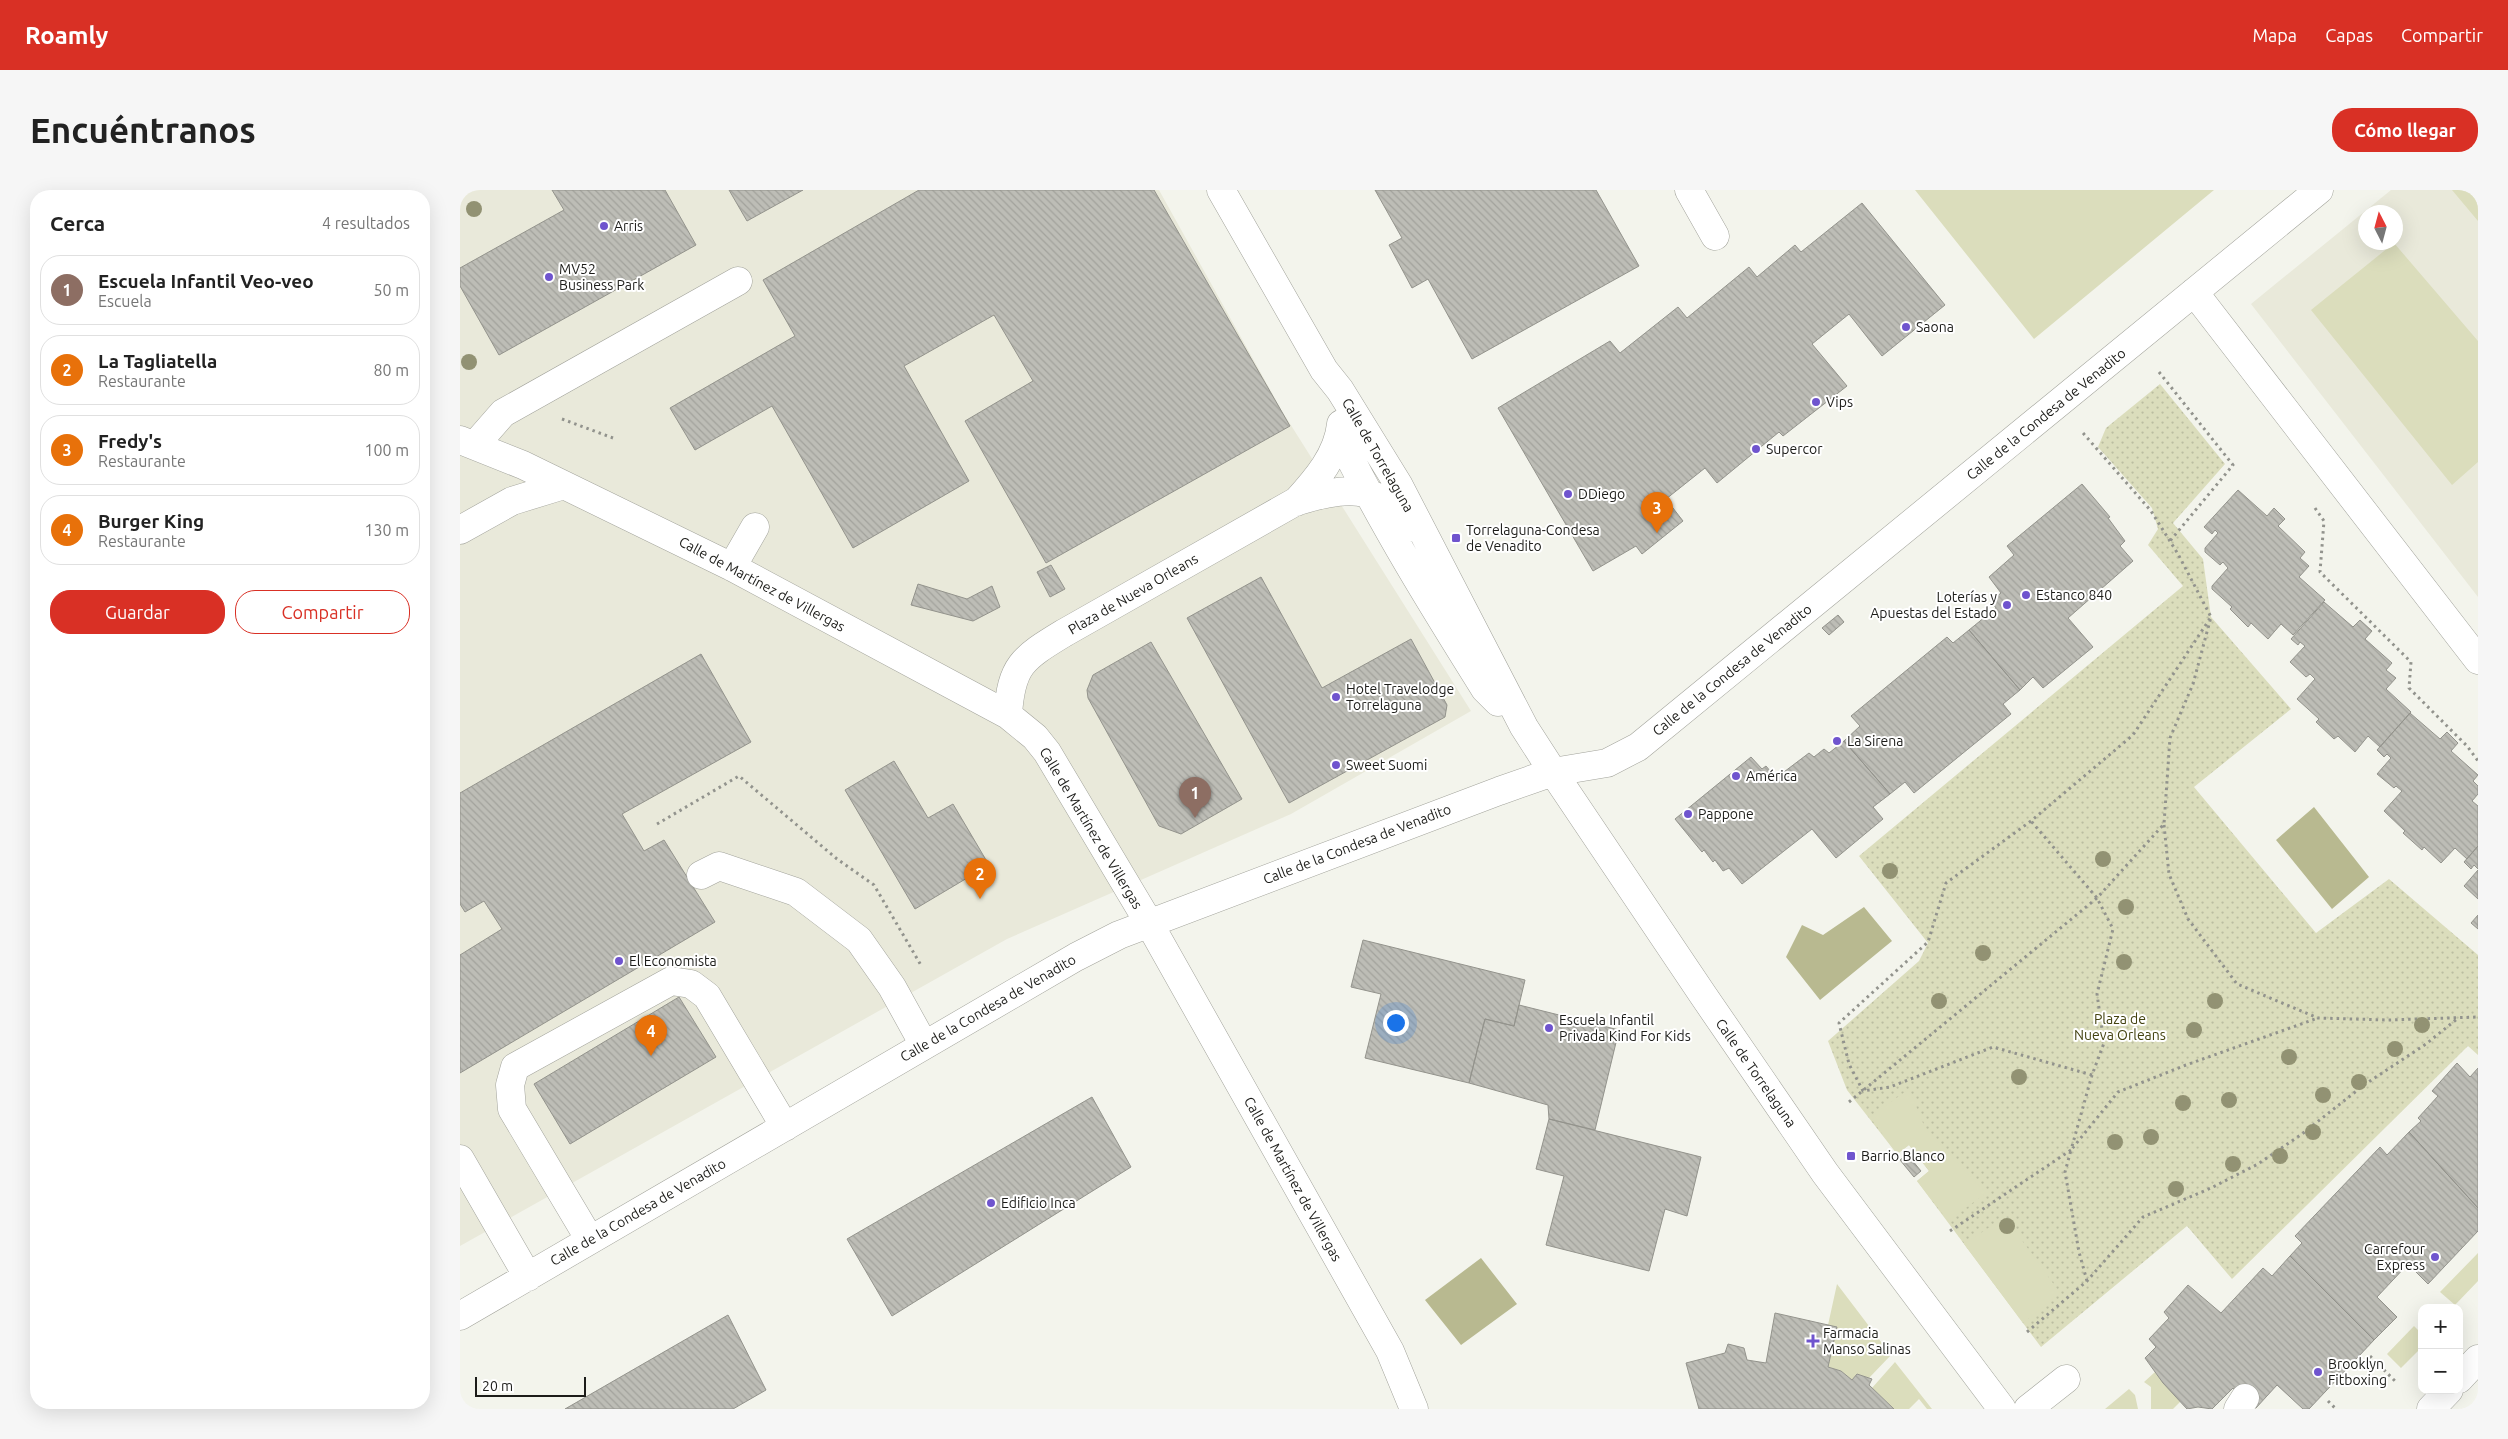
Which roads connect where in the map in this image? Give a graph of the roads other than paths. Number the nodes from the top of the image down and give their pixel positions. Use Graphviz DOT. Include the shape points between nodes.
graph roads {
  1 [pos="1221,190"];
  2 [pos="1689,190"];
  3 [pos="2319,190"];
  4 [pos="1715,236"];
  5 [pos="738,281"];
  6 [pos="2194,292"];
  7 [pos="1324,370"];
  8 [pos="1339,436"];
  9 [pos="468,442"];
  10 [pos="564,485"];
  11 [pos="1368,494"];
  12 [pos="1295,502"];
  13 [pos="754,527"];
  14 [pos="460,530"];
  15 [pos="1437,560"];
  16 [pos="732,566"];
  17 [pos="2478,660"];
  18 [pos="1008,715"];
  19 [pos="1524,727"];
  20 [pos="1553,772"];
  21 [pos="701,875"];
  22 [pos="1149,923"];
  23 [pos="924,1045"];
  24 [pos="785,1126"];
  25 [pos="460,1159"];
  26 [pos="590,1240"];
  27 [pos="528,1277"];
  28 [pos="460,1316"];
  29 [pos="2478,1359"];
  30 [pos="2463,1375"];
  31 [pos="2066,1379"];
  32 [pos="2445,1394"];
  33 [pos="1414,1409"];
  34 [pos="2002,1409"];
  35 [pos="2028,1409"];
  36 [pos="2431,1409"];
  1 -- 7 [label="street, Calle de Torrelaguna"];
  2 -- 4 [label="street"];
  3 -- 6 [label="street, Calle de la Condesa de Venadito"];
  5 -- 9 [label="street" via="503,413"];
  6 -- 17 [label="street"];
  6 -- 20 [label="street, Calle de la Condesa de Venadito" via="1638,747 1608,763"];
  7 -- 8 [label="street, Plaza de Nueva Orleans" via="1340,414"];
  7 -- 15 [label="street, Calle de Torrelaguna" via="1398,484"];
  8 -- 11 [label="street, Calle de Torrelaguna"];
  8 -- 12 [label="street, Plaza de Nueva Orleans" via="1319,477"];
  9 -- 10 [label="street, Calle de Martínez de Villergas"];
  10 -- 14 [label="street" via="512,502"];
  10 -- 16 [label="street, Calle de Martínez de Villergas"];
  11 -- 12 [label="street, Plaza de Nueva Orleans" via="1326,493"];
  11 -- 15 [label="street, Plaza de Nueva Orleans" via="1387,501 1395,508 1421,549"];
  11 -- 19 [label="street, Calle de Torrelaguna" via="1414,576 1485,689"];
  12 -- 18 [label="street, Plaza de Nueva Orleans" via="1028,656 1012,681"];
  13 -- 16 [label="street"];
  15 -- 19 [label="street, Calle de Torrelaguna"];
  16 -- 18 [label="street, Calle de Martínez de Villergas"];
  18 -- 22 [label="street, Calle de Martínez de Villergas" via="1035,737 1047,752"];
  19 -- 20 [label="street, Calle de Torrelaguna"];
  20 -- 22 [label="street, Calle de la Condesa de Venadito"];
  20 -- 34 [label="street, Calle de Torrelaguna" via="1825,1173"];
  21 -- 23 [label="street" via="719,866 796,892 859,940 892,987"];
  22 -- 23 [label="street, Calle de la Condesa de Venadito" via="1076,957"];
  22 -- 33 [label="street, Calle de Martínez de Villergas" via="1390,1351"];
  23 -- 24 [label="street, Calle de la Condesa de Venadito"];
  24 -- 26 [label="street, Calle de la Condesa de Venadito"];
  24 -- 26 [label="street" via="707,996 690,984 671,981 514,1067 510,1085 512,1109"];
  25 -- 27 [label="street"];
  26 -- 27 [label="street, Calle de la Condesa de Venadito"];
  27 -- 28 [label="street, Calle de la Condesa de Venadito"];
  29 -- 30 [label="street"];
  31 -- 35 [label="street"];
  32 -- 36 [label="street"];
}
